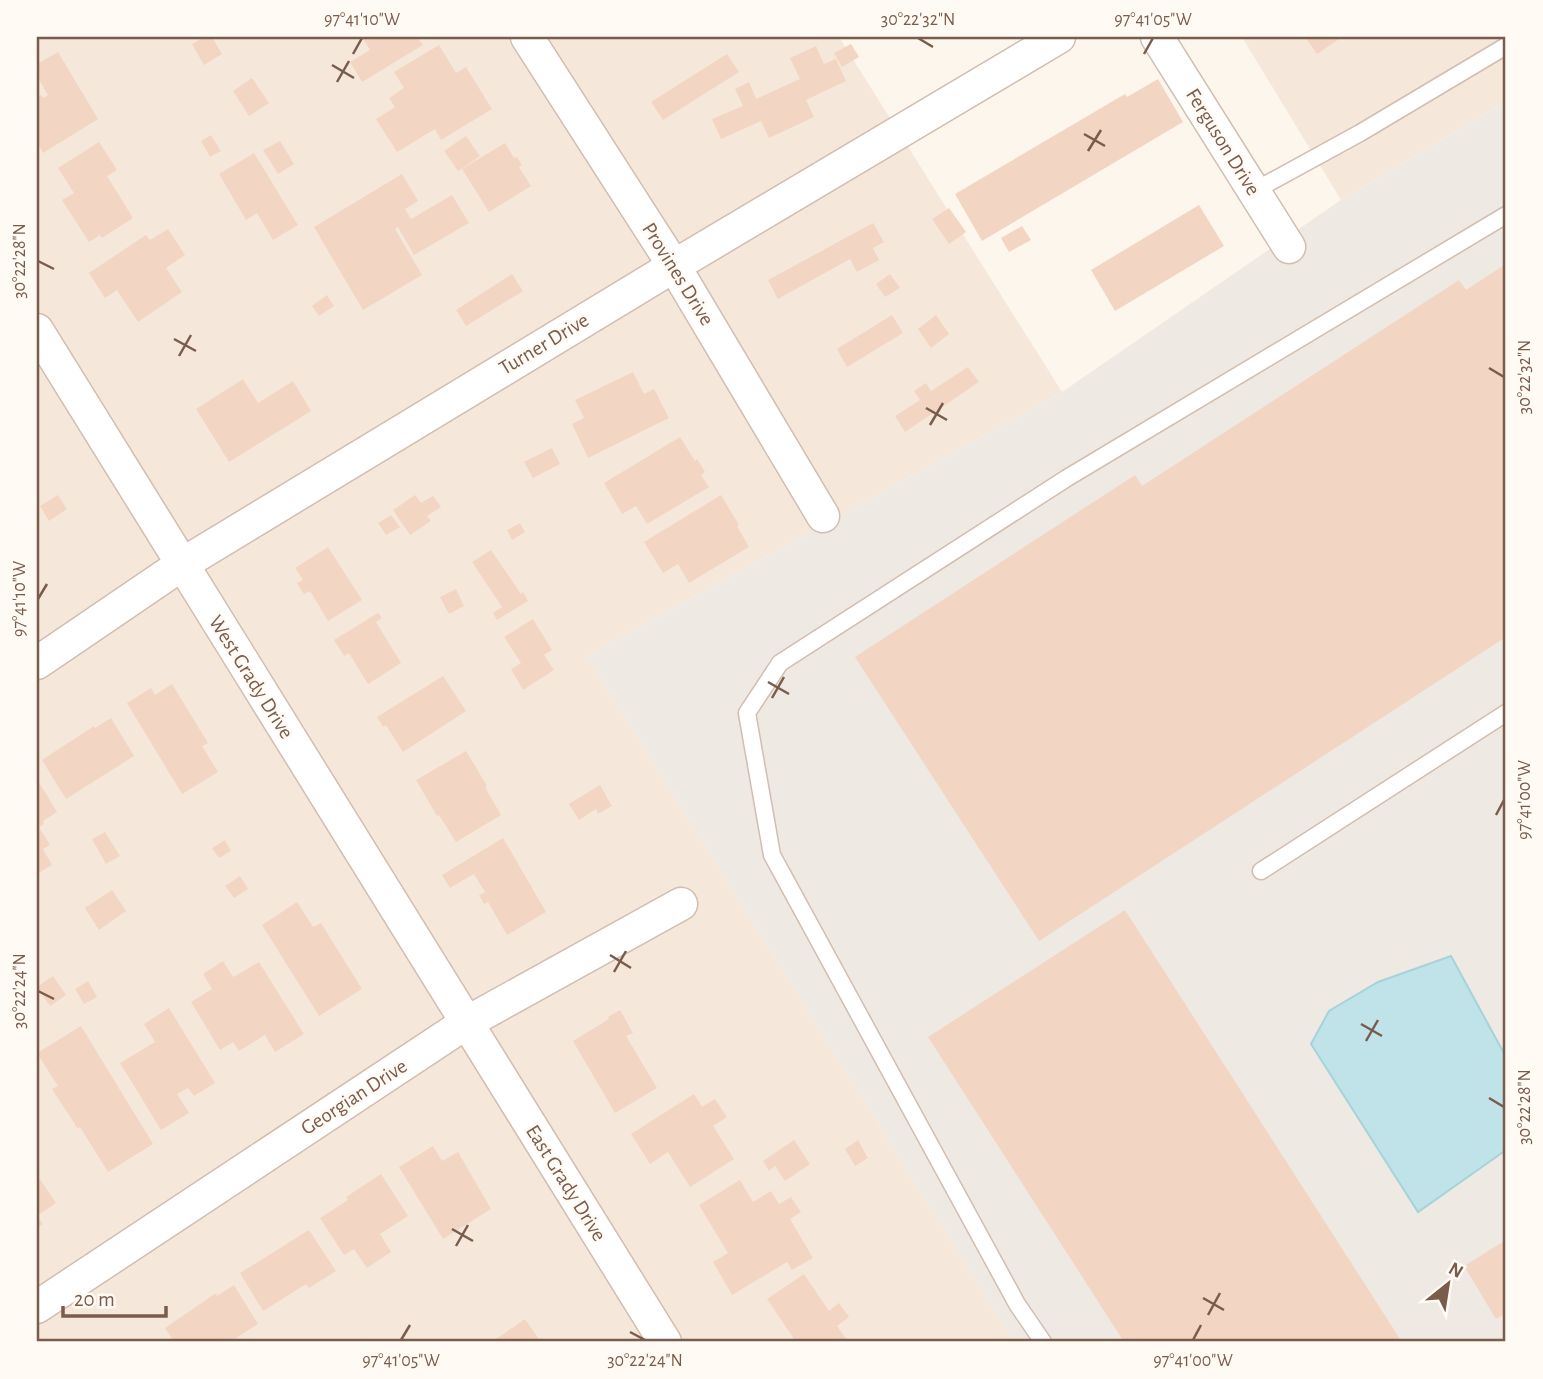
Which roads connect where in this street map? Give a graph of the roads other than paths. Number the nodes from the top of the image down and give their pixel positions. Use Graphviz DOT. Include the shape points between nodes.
graph roads {
  1 [pos="527,37"];
  2 [pos="1059,37"];
  3 [pos="1157,37"];
  4 [pos="1506,46"];
  5 [pos="1254,191"];
  6 [pos="1506,215"];
  7 [pos="1289,247"];
  8 [pos="674,266"];
  9 [pos="37,330"];
  10 [pos="822,516"];
  11 [pos="181,565"];
  12 [pos="37,663"];
  13 [pos="1506,713"];
  14 [pos="1261,871"];
  15 [pos="681,904"];
  16 [pos="466,1023"];
  17 [pos="37,1307"];
  18 [pos="665,1342"];
  19 [pos="1042,1342"];
  1 -- 8 [label="street, Provines Drive"];
  2 -- 8 [label="street, Turner Drive"];
  3 -- 5 [label="street, Ferguson Drive"];
  4 -- 5 [label="lane"];
  5 -- 7 [label="street, Ferguson Drive"];
  6 -- 19 [label="lane" via="1066,478 780,663 747,713 772,855"];
  8 -- 10 [label="street, Provines Drive"];
  8 -- 11 [label="street, Turner Drive"];
  9 -- 11 [label="street, West Grady Drive"];
  11 -- 12 [label="street, Turner Drive"];
  11 -- 16 [label="street, West Grady Drive"];
  13 -- 14 [label="lane"];
  15 -- 16 [label="street, Georgian Drive"];
  16 -- 17 [label="street, Georgian Drive"];
  16 -- 18 [label="street, East Grady Drive"];
}
